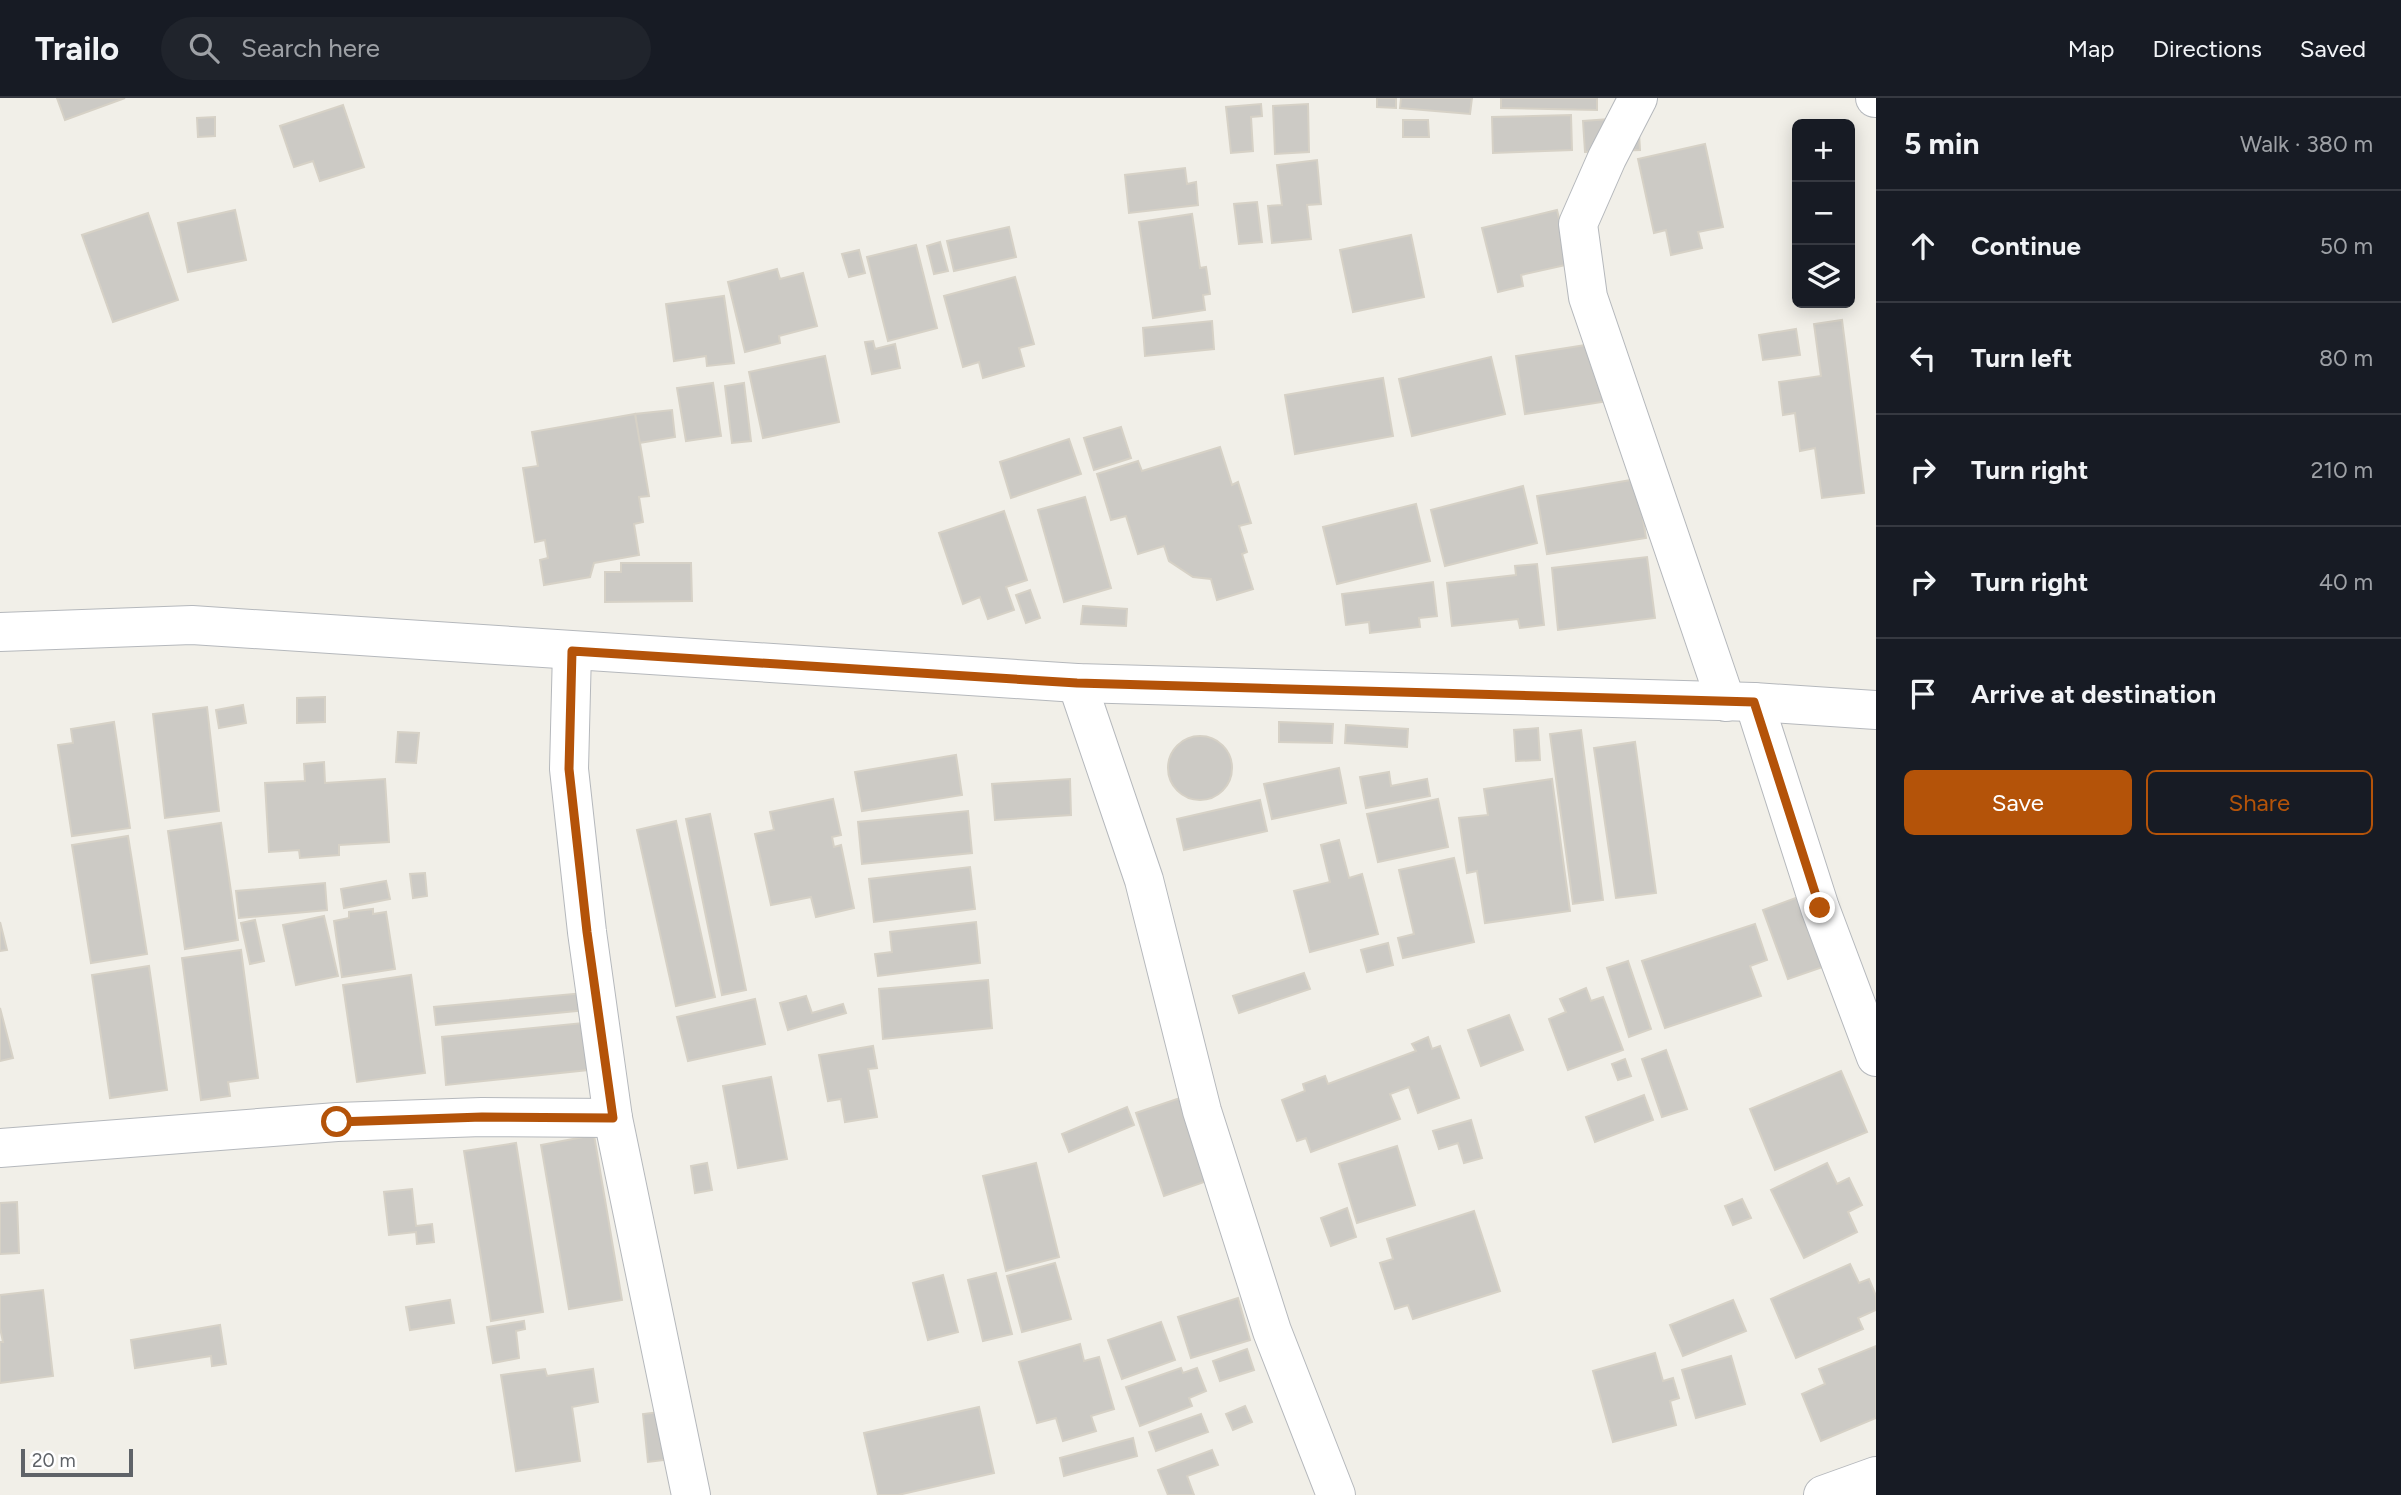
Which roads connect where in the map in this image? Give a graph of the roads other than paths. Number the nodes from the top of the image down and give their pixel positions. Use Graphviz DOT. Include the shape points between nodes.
graph roads {
  1 [pos="1638,98"];
  2 [pos="0,632"];
  3 [pos="572,651"];
  4 [pos="1077,683"];
  5 [pos="1740,702"];
  6 [pos="1876,710"];
  7 [pos="1876,1057"];
  8 [pos="613,1118"];
  9 [pos="0,1148"];
  10 [pos="1876,1476"];
  11 [pos="691,1495"];
  12 [pos="1336,1495"];
  13 [pos="1823,1495"];
  1 -- 5 [label="street" via="1578,224 1588,297"];
  2 -- 3 [label="street" via="192,625"];
  3 -- 4 [label="street"];
  3 -- 8 [label="street" via="569,769"];
  4 -- 5 [label="street"];
  4 -- 12 [label="street" via="1144,880 1202,1111 1268,1318"];
  5 -- 6 [label="street"];
  5 -- 7 [label="street"];
  8 -- 9 [label="street" via="337,1122"];
  8 -- 11 [label="street"];
  10 -- 13 [label="street"];
}
